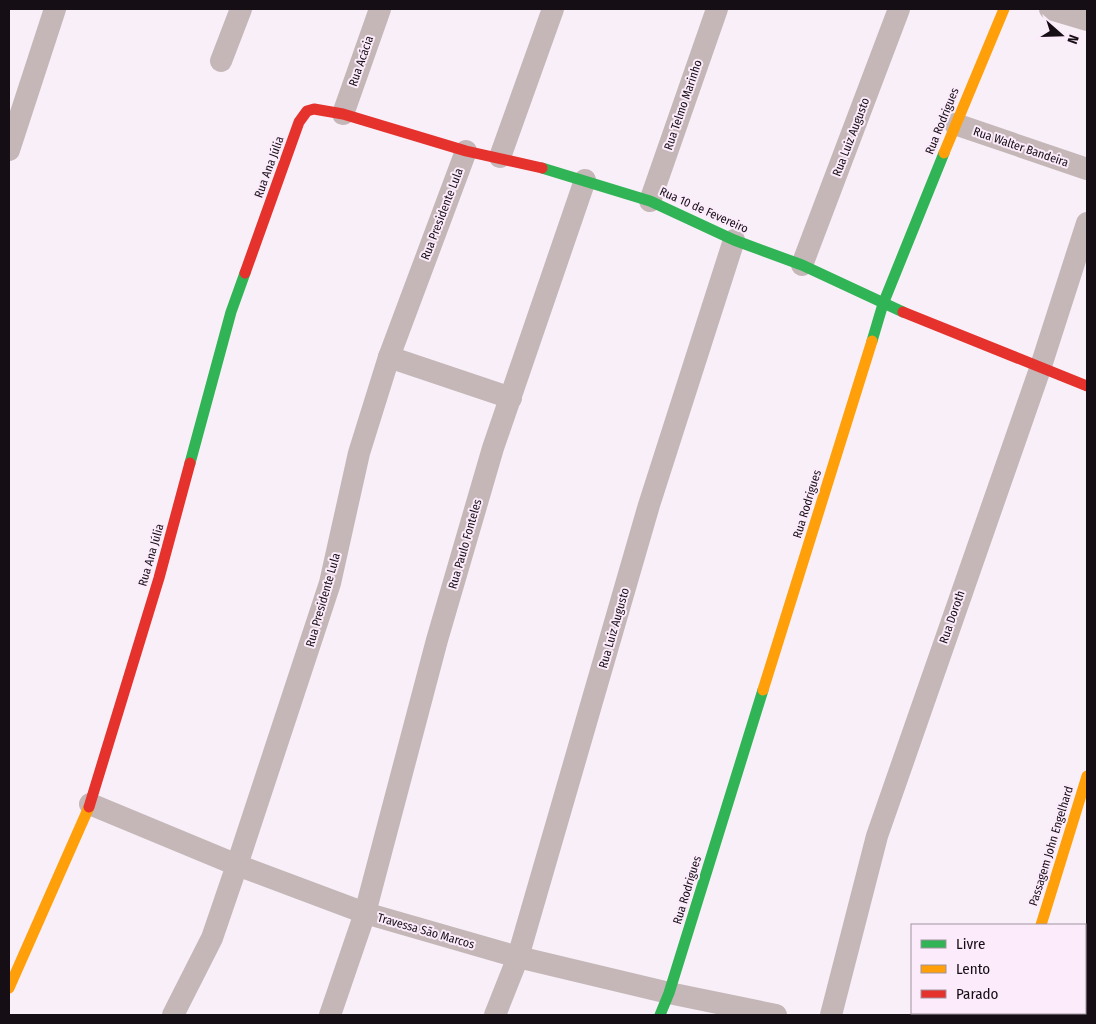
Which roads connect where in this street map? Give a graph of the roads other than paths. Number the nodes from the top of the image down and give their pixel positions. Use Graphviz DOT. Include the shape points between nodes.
graph roads {
  1 [pos="55,9"];
  2 [pos="241,9"];
  3 [pos="380,9"];
  4 [pos="553,9"];
  5 [pos="717,9"];
  6 [pos="899,9"];
  7 [pos="1004,9"];
  8 [pos="1050,9"];
  9 [pos="1087,20"];
  10 [pos="221,60"];
  11 [pos="343,114"];
  12 [pos="299,122"];
  13 [pos="955,124"];
  14 [pos="9,150"];
  15 [pos="466,151"];
  16 [pos="500,157"];
  17 [pos="1087,169"];
  18 [pos="585,180"];
  19 [pos="650,201"];
  20 [pos="1087,223"];
  21 [pos="734,240"];
  22 [pos="802,265"];
  23 [pos="883,304"];
  24 [pos="389,356"];
  25 [pos="1040,369"];
  26 [pos="1087,386"];
  27 [pos="511,398"];
  28 [pos="1087,776"];
  29 [pos="90,804"];
  30 [pos="237,865"];
  31 [pos="365,913"];
  32 [pos="1041,924"];
  33 [pos="518,957"];
  34 [pos="9,988"];
  35 [pos="670,994"];
  36 [pos="173,1015"];
  37 [pos="330,1015"];
  38 [pos="495,1015"];
  39 [pos="660,1015"];
  40 [pos="776,1015"];
  41 [pos="831,1015"];
  1 -- 14 [label="street"];
  2 -- 10 [label="street"];
  3 -- 11 [label="street, Rua Acácia"];
  4 -- 16 [label="street"];
  5 -- 19 [label="street, Rua Telmo Marinho"];
  6 -- 22 [label="street, Rua Luiz Augusto"];
  7 -- 13 [label="street, Rua Rodrigues"];
  8 -- 9 [label="street"];
  11 -- 12 [label="street, Rua 10 de Fevereiro" via="314,109 307,111"];
  11 -- 15 [label="street, Rua 10 de Fevereiro"];
  12 -- 29 [label="street, Rua Ana Júlia" via="231,312 159,578"];
  13 -- 17 [label="street, Rua Walter Bandeira"];
  13 -- 23 [label="street, Rua Rodrigues"];
  15 -- 16 [label="street, Rua 10 de Fevereiro"];
  15 -- 24 [label="street, Rua Presidente Lula"];
  16 -- 18 [label="street, Rua 10 de Fevereiro"];
  18 -- 19 [label="street, Rua 10 de Fevereiro"];
  18 -- 27 [label="street, Rua Paulo Fonteles"];
  19 -- 21 [label="street, Rua 10 de Fevereiro"];
  20 -- 25 [label="street, Rua Doroth"];
  21 -- 22 [label="street, Rua 10 de Fevereiro"];
  21 -- 33 [label="street, Rua Luiz Augusto" via="649,505"];
  22 -- 23 [label="street, Rua 10 de Fevereiro"];
  23 -- 25 [label="street, Rua 10 de Fevereiro"];
  23 -- 35 [label="street, Rua Rodrigues"];
  24 -- 27 [label="street"];
  24 -- 30 [label="street, Rua Presidente Lula" via="359,453 330,583"];
  25 -- 26 [label="street, Rua 10 de Fevereiro"];
  25 -- 41 [label="street, Rua Doroth" via="877,836"];
  27 -- 31 [label="street, Rua Paulo Fonteles" via="493,448 438,640"];
  28 -- 32 [label="street, Passagem John Engelhard"];
  29 -- 30 [label="street, Travessa São Marcos"];
  29 -- 34 [label="street, Rua Ana Júlia"];
  30 -- 31 [label="street, Travessa São Marcos"];
  30 -- 36 [label="street, Rua Presidente Lula" via="212,938"];
  31 -- 33 [label="street, Travessa São Marcos"];
  31 -- 37 [label="street"];
  33 -- 35 [label="street, Travessa São Marcos"];
  33 -- 38 [label="street, Rua Luiz Augusto"];
  35 -- 39 [label="street, Rua Rodrigues"];
  35 -- 40 [label="street, Travessa São Marcos"];
}
